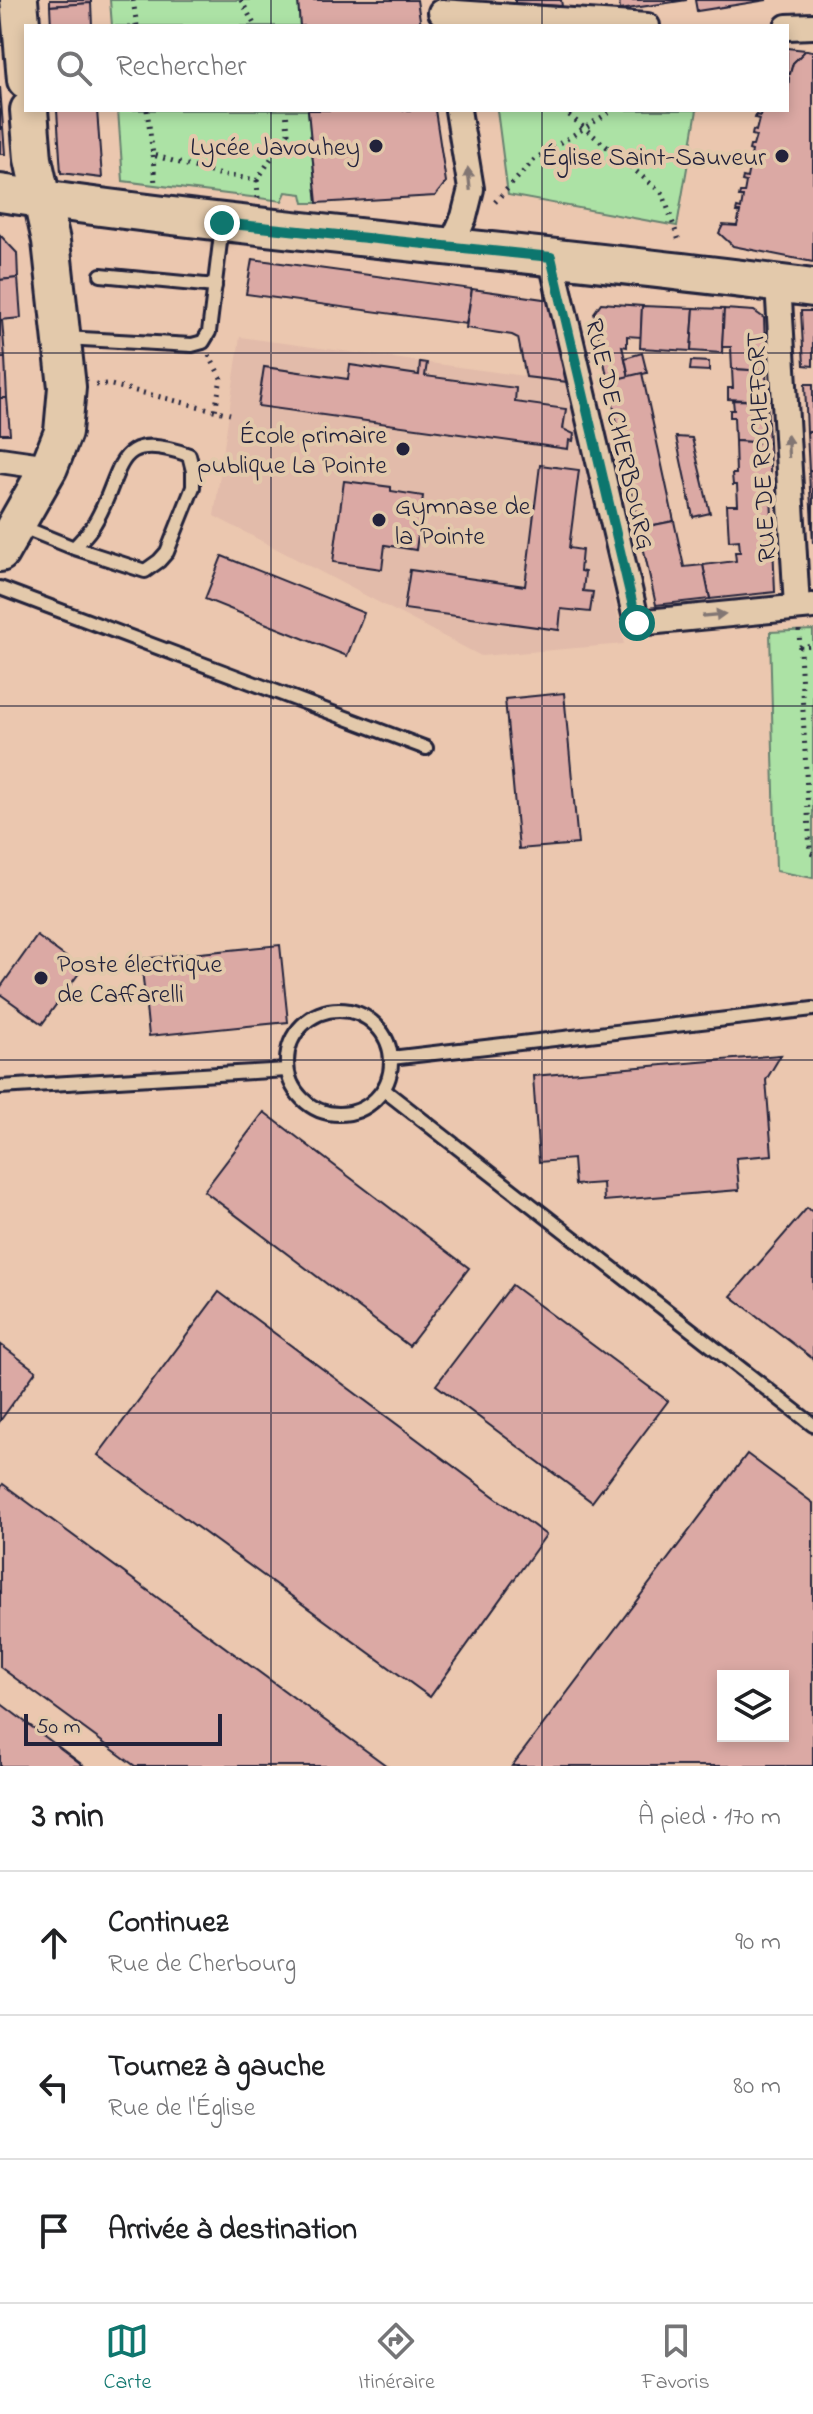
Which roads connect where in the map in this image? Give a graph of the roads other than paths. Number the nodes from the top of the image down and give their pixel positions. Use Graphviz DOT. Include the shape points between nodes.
graph roads {
  1 [pos="19,0"];
  2 [pos="442,13"];
  3 [pos="615,24"];
  4 [pos="813,26"];
  5 [pos="789,27"];
  6 [pos="24,57"];
  7 [pos="29,112"];
  8 [pos="458,112"];
  9 [pos="0,193"];
  10 [pos="43,199"];
  11 [pos="222,223"];
  12 [pos="451,246"];
  13 [pos="551,257"];
  14 [pos="101,275"];
  15 [pos="796,285"];
  16 [pos="215,286"];
  17 [pos="61,338"];
  18 [pos="0,460"];
  19 [pos="49,467"];
  20 [pos="8,539"];
  21 [pos="74,548"];
  22 [pos="0,588"];
  23 [pos="805,606"];
  24 [pos="426,748"];
  25 [pos="813,1009"];
  26 [pos="391,1058"];
  27 [pos="287,1070"];
  28 [pos="0,1087"];
  29 [pos="384,1090"];
  30 [pos="813,1425"];
  1 -- 6 [label="street"];
  2 -- 3 [label="street"];
  4 -- 5 [label="street"];
  7 -- 10 [label="street"];
  12 -- 8 [label="street, one-way" via="471,189"];
  9 -- 10 [label="street"];
  10 -- 11 [label="street"];
  10 -- 17 [label="street"];
  11 -- 12 [label="street"];
  11 -- 16 [label="lane"];
  12 -- 13 [label="street"];
  13 -- 15 [label="street"];
  13 -- 23 [label="street, RUE DE CHERBOURG, one-way" via="637,623"];
  14 -- 16 [label="lane"];
  23 -- 15 [label="street, RUE DE ROCHEFORT, one-way"];
  16 -- 17 [label="lane" via="203,342"];
  17 -- 19 [label="street" via="67,387 63,432"];
  18 -- 19 [label="street"];
  19 -- 20 [label="street"];
  20 -- 21 [label="lane"];
  21 -- 21 [label="lane" via="145,571 159,561 193,487 189,455 146,445 130,452 94,525"];
  22 -- 24 [label="lane"];
  25 -- 26 [label="lane"];
  26 -- 27 [label="lane" via="376,1025 352,1012 334,1011 309,1019 296,1032"];
  26 -- 29 [label="lane"];
  27 -- 28 [label="lane"];
  27 -- 29 [label="lane" via="304,1101 337,1115 371,1104"];
  29 -- 30 [label="lane"];
}
